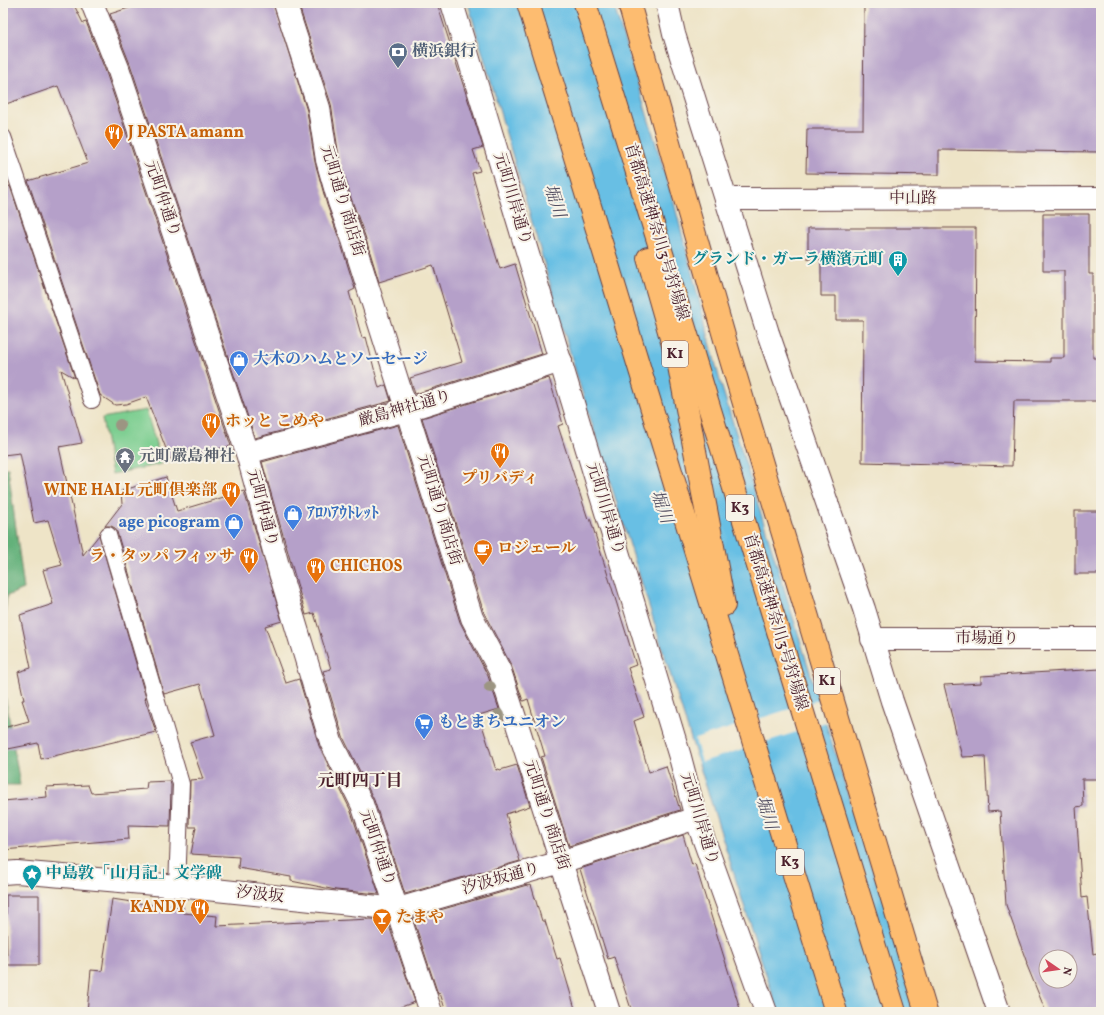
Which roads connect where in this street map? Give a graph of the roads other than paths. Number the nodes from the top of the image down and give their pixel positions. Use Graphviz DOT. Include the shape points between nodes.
graph roads {
  1 [pos="92,3"];
  2 [pos="286,3"];
  3 [pos="452,3"];
  4 [pos="528,3"];
  5 [pos="576,3"];
  6 [pos="585,3"];
  7 [pos="629,3"];
  8 [pos="667,3"];
  9 [pos="3,137"];
  10 [pos="1101,198"];
  11 [pos="726,199"];
  12 [pos="561,361"];
  13 [pos="92,400"];
  14 [pos="407,410"];
  15 [pos="247,453"];
  16 [pos="108,535"];
  17 [pos="872,639"];
  18 [pos="1101,639"];
  19 [pos="744,712"];
  20 [pos="696,818"];
  21 [pos="561,862"];
  22 [pos="3,872"];
  23 [pos="176,886"];
  24 [pos="398,909"];
  25 [pos="431,1012"];
  26 [pos="609,1012"];
  27 [pos="766,1012"];
  28 [pos="836,1012"];
  29 [pos="895,1012"];
  30 [pos="926,1012"];
  31 [pos="999,1012"];
  1 -- 15 [label="street, 元町仲通り" via="118,68"];
  2 -- 14 [label="street, 元町通り 商店街" via="319,108 327,160 335,188"];
  3 -- 12 [label="street, 元町川岸通り"];
  4 -- 19 [label="highway, K3"];
  5 -- 19 [label="highway, K1" via="679,366"];
  6 -- 29 [label="highway, 首都高速神奈川3号狩場線 / K3"];
  7 -- 30 [label="highway, K1" via="728,350"];
  8 -- 11 [label="street" via="674,34"];
  9 -- 13 [label="lane"];
  10 -- 11 [label="street, 中山路"];
  11 -- 17 [label="street" via="768,333 864,609"];
  12 -- 14 [label="street, 厳島神社通り"];
  12 -- 20 [label="street, 元町川岸通り"];
  14 -- 15 [label="street, 厳島神社通り"];
  14 -- 21 [label="street, 元町通り 商店街" via="472,618 500,671"];
  15 -- 24 [label="street, 元町仲通り" via="331,742 362,804"];
  16 -- 23 [label="lane" via="181,784"];
  17 -- 18 [label="street, 市場通り"];
  17 -- 31 [label="street"];
  19 -- 28 [label="highway, K3"];
  20 -- 21 [label="street, 汐汲坂通り"];
  20 -- 27 [label="street, 元町川岸通り"];
  21 -- 24 [label="street, 汐汲坂通り"];
  21 -- 26 [label="street, 元町通り 商店街"];
  22 -- 23 [label="street, 汐汲坂"];
  23 -- 24 [label="street, 汐汲坂"];
  24 -- 25 [label="street, 元町仲通り"];
}
